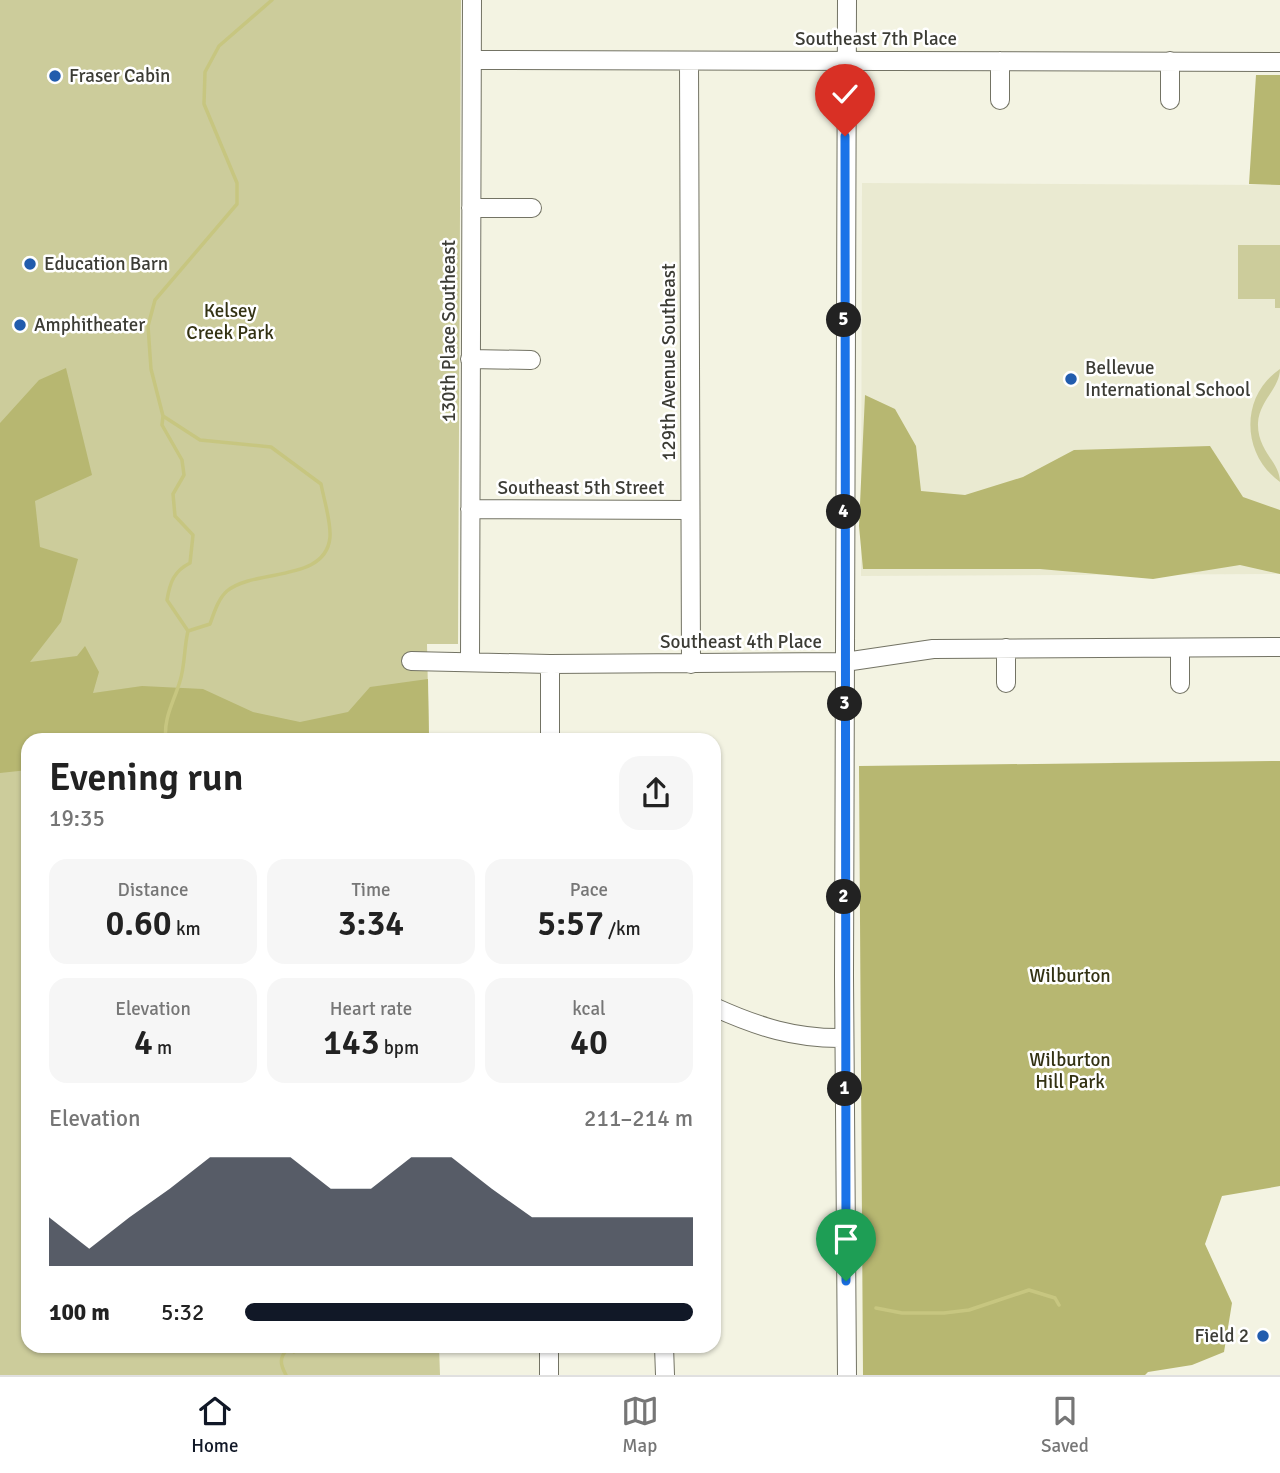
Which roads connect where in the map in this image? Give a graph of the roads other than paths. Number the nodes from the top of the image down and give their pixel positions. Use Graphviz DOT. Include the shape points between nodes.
graph roads {
  1 [pos="472,0"];
  2 [pos="846,0"];
  3 [pos="472,60"];
  4 [pos="846,60"];
  5 [pos="690,61"];
  6 [pos="1000,61"];
  7 [pos="1170,61"];
  8 [pos="1280,62"];
  9 [pos="1000,100"];
  10 [pos="1170,100"];
  11 [pos="471,208"];
  12 [pos="532,208"];
  13 [pos="470,359"];
  14 [pos="531,360"];
  15 [pos="470,509"];
  16 [pos="690,510"];
  17 [pos="1280,647"];
  18 [pos="1006,648"];
  19 [pos="1180,648"];
  20 [pos="411,661"];
  21 [pos="470,662"];
  22 [pos="845,662"];
  23 [pos="550,664"];
  24 [pos="691,664"];
  25 [pos="1006,683"];
  26 [pos="1180,684"];
  27 [pos="550,733"];
  28 [pos="721,1010"];
  29 [pos="844,1038"];
  30 [pos="549,1353"];
  31 [pos="664,1353"];
  32 [pos="549,1375"];
  33 [pos="665,1375"];
  34 [pos="846,1375"];
  1 -- 3 [label="street, 130th Place Southeast"];
  2 -- 4 [label="street"];
  3 -- 5 [label="street, Southeast 7th Place"];
  3 -- 11 [label="street, 130th Place Southeast"];
  4 -- 5 [label="street, Southeast 7th Place"];
  4 -- 6 [label="street, Southeast 7th Place"];
  4 -- 22 [label="street"];
  5 -- 16 [label="street, 129th Avenue Southeast"];
  6 -- 7 [label="street, Southeast 7th Place"];
  6 -- 9 [label="street"];
  7 -- 8 [label="street, Southeast 7th Place"];
  7 -- 10 [label="street"];
  11 -- 12 [label="street"];
  11 -- 13 [label="street, 130th Place Southeast"];
  13 -- 14 [label="street"];
  13 -- 15 [label="street, 130th Place Southeast"];
  15 -- 16 [label="street, Southeast 5th Street"];
  15 -- 21 [label="street, 130th Place Southeast"];
  16 -- 24 [label="street, 129th Avenue Southeast"];
  17 -- 19 [label="street, Southeast 4th Place"];
  18 -- 19 [label="street, Southeast 4th Place"];
  18 -- 22 [label="street, Southeast 4th Place" via="933,649"];
  18 -- 25 [label="street"];
  19 -- 26 [label="street"];
  20 -- 21 [label="street, Southeast 4th Place"];
  21 -- 23 [label="street, Southeast 4th Place"];
  22 -- 24 [label="street, Southeast 4th Place"];
  22 -- 29 [label="street"];
  23 -- 24 [label="street, Southeast 4th Place"];
  23 -- 27 [label="street"];
  28 -- 29 [label="street" via="784,1034"];
  29 -- 34 [label="street"];
  30 -- 32 [label="street"];
  31 -- 33 [label="street"];
}
